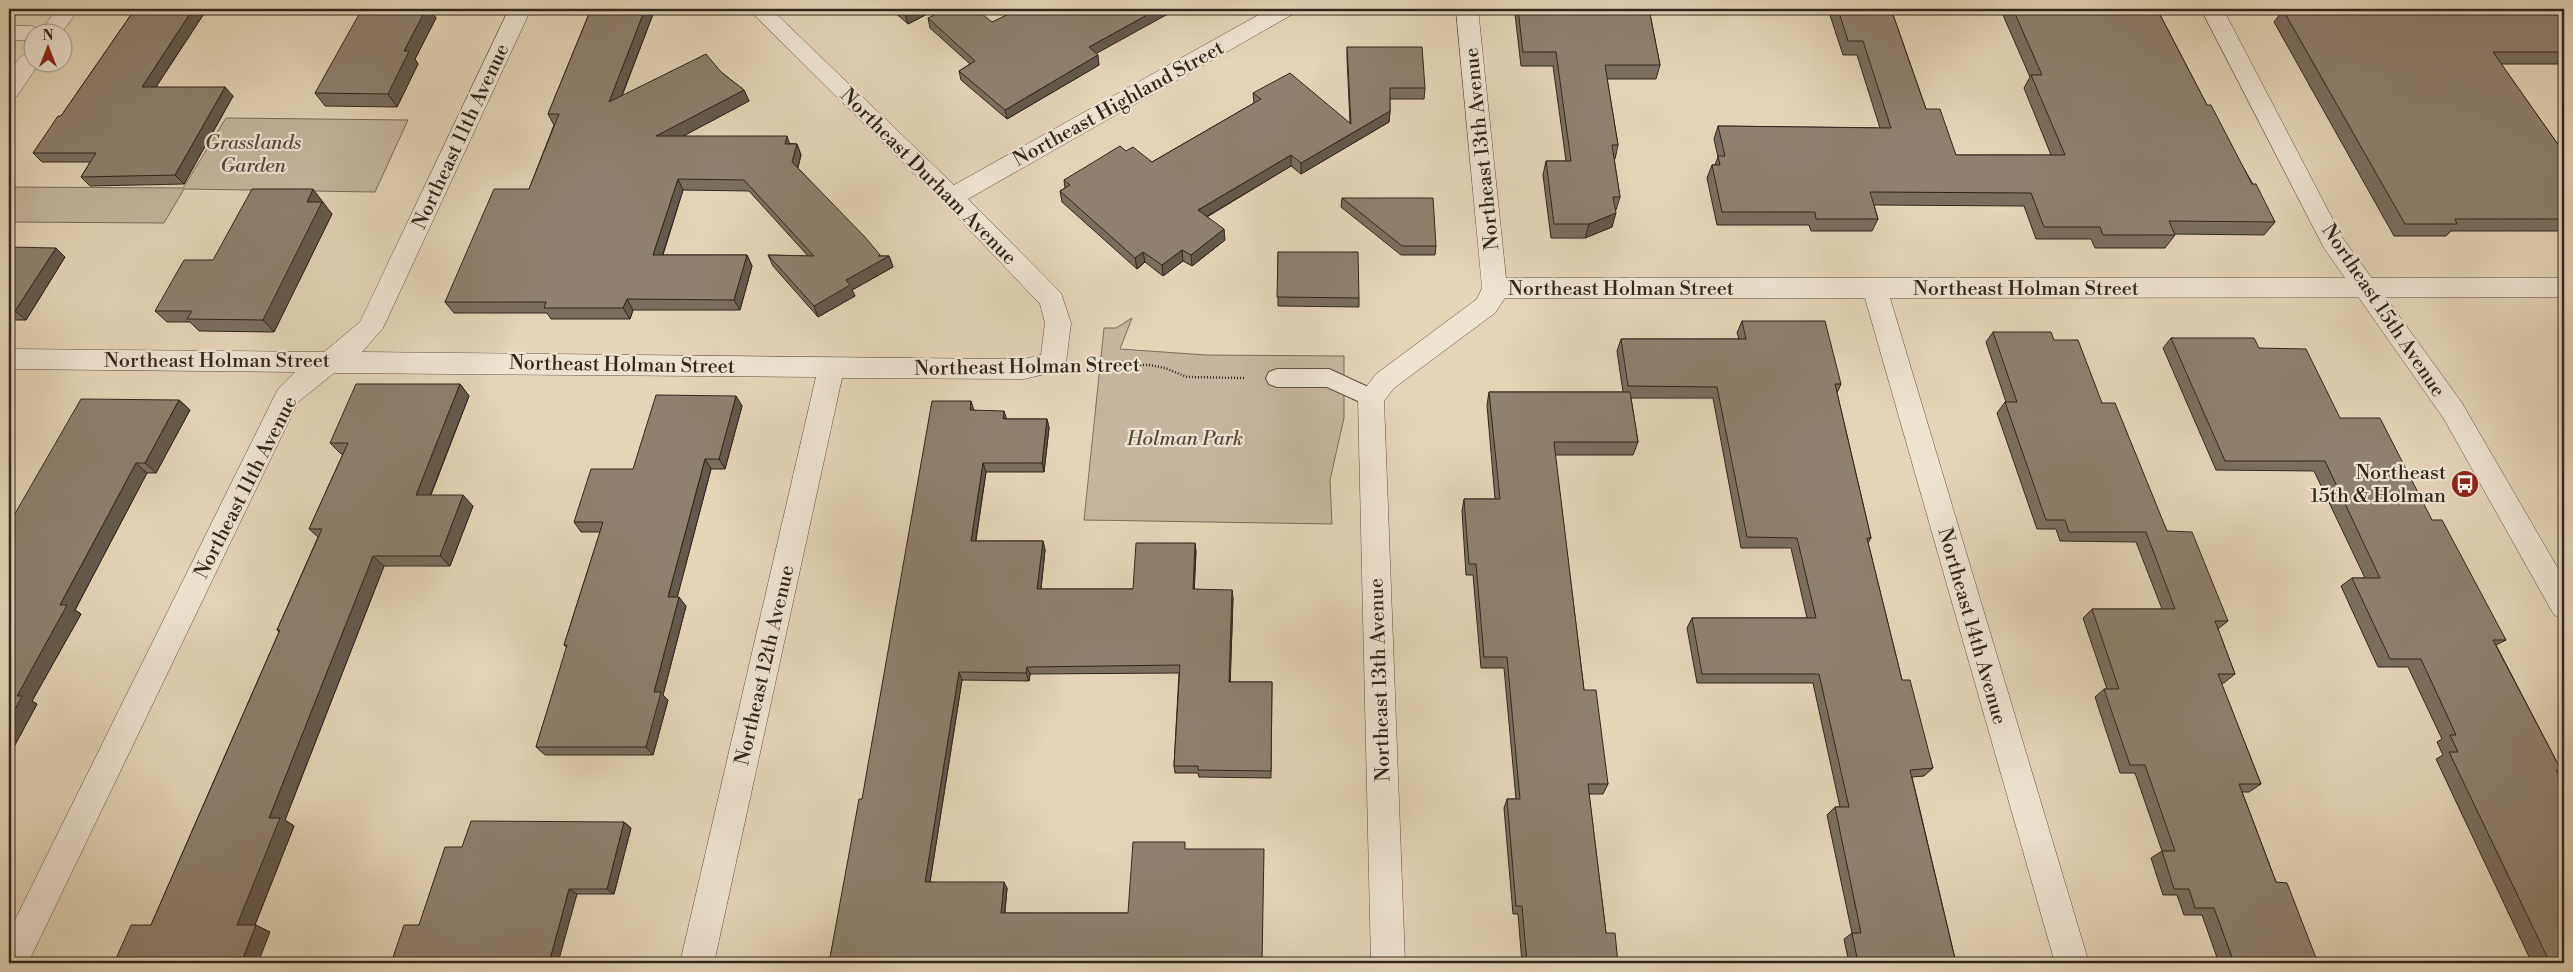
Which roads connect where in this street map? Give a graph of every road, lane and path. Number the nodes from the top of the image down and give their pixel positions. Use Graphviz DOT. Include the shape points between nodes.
graph roads {
  1 [pos="68,9"];
  2 [pos="520,9"];
  3 [pos="758,9"];
  4 [pos="1285,9"];
  5 [pos="1468,9"];
  6 [pos="2212,9"];
  7 [pos="58,22"];
  8 [pos="9,33"];
  9 [pos="22,33"];
  10 [pos="22,72"];
  11 [pos="9,91"];
  12 [pos="952,197"];
  13 [pos="1495,288"];
  14 [pos="1875,288"];
  15 [pos="2365,288"];
  16 [pos="2564,288"];
  17 [pos="9,359"];
  18 [pos="328,361"];
  19 [pos="1053,363"];
  20 [pos="831,367"];
  21 [pos="1277,378"];
  22 [pos="1371,398"];
  23 [pos="2564,606"];
  24 [pos="11,963"];
  25 [pos="697,963"];
  26 [pos="1388,963"];
  27 [pos="2072,963"];
  1 -- 7 [label="street"];
  2 -- 18 [label="street, Northeast 11th Avenue" via="370,328 362,339"];
  3 -- 12 [label="street, Northeast Durham Avenue"];
  4 -- 12 [label="street, Northeast Highland Street"];
  5 -- 13 [label="street, Northeast 13th Avenue"];
  6 -- 15 [label="street, Northeast 15th Avenue" via="2333,242"];
  8 -- 9 [label="street"];
  10 -- 11 [label="street"];
  12 -- 19 [label="street, Northeast Durham Avenue" via="1052,300 1058,323"];
  13 -- 14 [label="street, Northeast Holman Street"];
  13 -- 22 [label="street, Northeast Holman Street" via="1492,299 1480,312 1385,382"];
  14 -- 15 [label="street, Northeast Holman Street"];
  14 -- 27 [label="street, Northeast 14th Avenue"];
  15 -- 16 [label="street, Northeast Holman Street"];
  15 -- 23 [label="street, Northeast 15th Avenue" via="2453,411"];
  17 -- 18 [label="street, Northeast Holman Street"];
  18 -- 20 [label="street, Northeast Holman Street"];
  18 -- 24 [label="street, Northeast 11th Avenue" via="300,381 288,395"];
  19 -- 20 [label="street, Northeast Holman Street" via="1009,369"];
  19 -- 21 [label="path, Northeast Holman Street" via="1149,365 1200,378"];
  20 -- 25 [label="street, Northeast 12th Avenue"];
  21 -- 22 [label="lane" via="1329,378"];
  22 -- 26 [label="street, Northeast 13th Avenue"];
}
